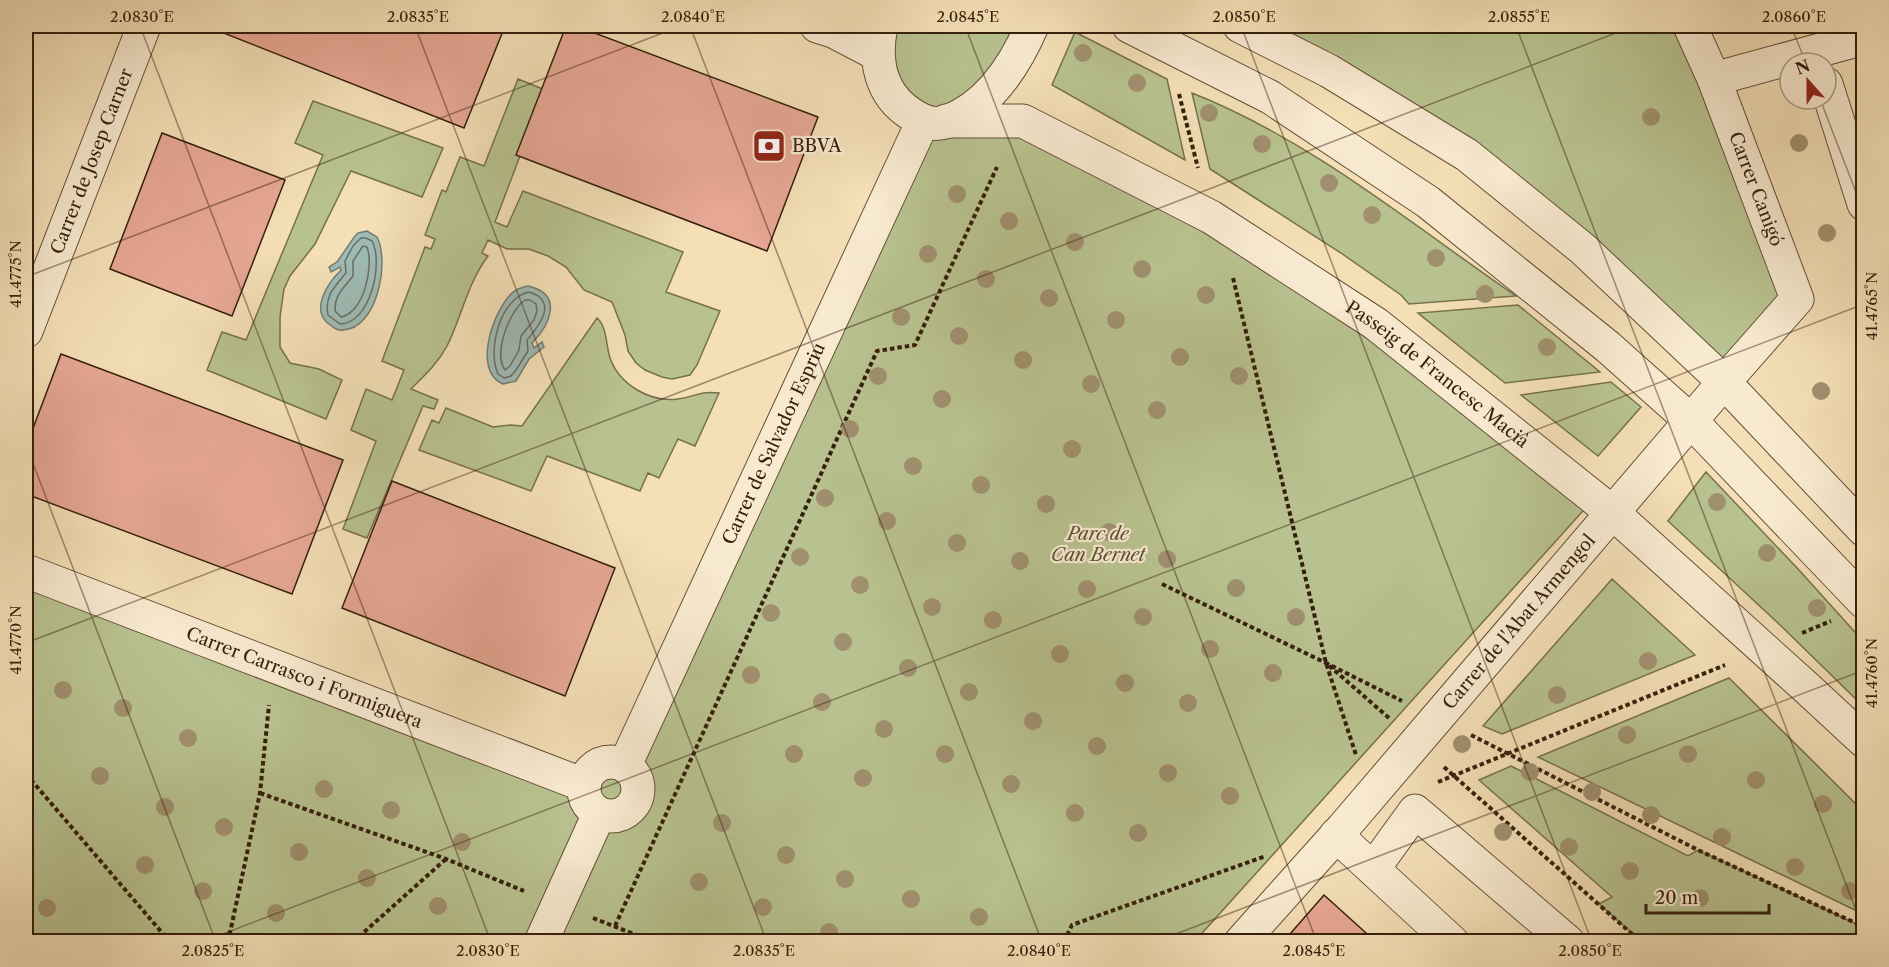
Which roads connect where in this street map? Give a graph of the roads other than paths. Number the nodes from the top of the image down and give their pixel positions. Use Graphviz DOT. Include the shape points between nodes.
graph roads {
  1 [pos="144,26"];
  2 [pos="817,26"];
  3 [pos="1032,26"];
  4 [pos="1129,26"];
  5 [pos="1240,26"];
  6 [pos="1690,26"];
  7 [pos="1863,38"];
  8 [pos="879,40"];
  9 [pos="1832,51"];
  10 [pos="1778,65"];
  11 [pos="1714,79"];
  12 [pos="1834,111"];
  13 [pos="934,121"];
  14 [pos="1863,204"];
  15 [pos="1797,299"];
  16 [pos="26,331"];
  17 [pos="1724,382"];
  18 [pos="1690,421"];
  19 [pos="1612,513"];
  20 [pos="1863,530"];
  21 [pos="26,571"];
  22 [pos="1851,610"];
  23 [pos="1863,741"];
  24 [pos="625,765"];
  25 [pos="584,785"];
  26 [pos="599,814"];
  27 [pos="1336,835"];
  28 [pos="1373,869"];
  29 [pos="541,942"];
  30 [pos="1240,942"];
  31 [pos="1452,942"];
  32 [pos="1568,942"];
  1 -- 16 [label="street, Carrer de Josep Carner"];
  2 -- 8 [label="street"];
  3 -- 13 [label="street" via="1008,71 990,92 970,109"];
  4 -- 18 [label="street" via="1269,98 1428,202 1608,347"];
  5 -- 17 [label="street" via="1329,71 1467,156 1583,249"];
  6 -- 11 [label="street, Carrer Canigó"];
  7 -- 9 [label="street"];
  8 -- 13 [label="street" via="881,77 891,96 902,108"];
  10 -- 11 [label="street"];
  11 -- 15 [label="street, Carrer Canigó"];
  12 -- 14 [label="street"];
  13 -- 19 [label="street, Passeig de Francesc Macià" via="1023,121 1211,217 1376,324"];
  13 -- 24 [label="street, Carrer de Salvador Espriu"];
  15 -- 17 [label="street, Carrer de l'Abat Armengol"];
  17 -- 18 [label="street, Carrer de l'Abat Armengol"];
  17 -- 20 [label="street"];
  18 -- 19 [label="street, Carrer de l'Abat Armengol"];
  18 -- 22 [label="street"];
  19 -- 23 [label="street, Passeig de Francesc Macià"];
  19 -- 27 [label="street, Carrer de l'Abat Armengol"];
  21 -- 25 [label="street, Carrer Carrasco i Formiguera"];
  24 -- 25 [label="street" via="599,765"];
  24 -- 26 [label="street" via="638,789 632,806 617,816"];
  25 -- 26 [label="street" via="586,802"];
  26 -- 29 [label="street"];
  27 -- 28 [label="street"];
  27 -- 30 [label="street, Carrer de l'Abat Armengol"];
  28 -- 31 [label="street"];
  28 -- 32 [label="street" via="1415,811"];
}
